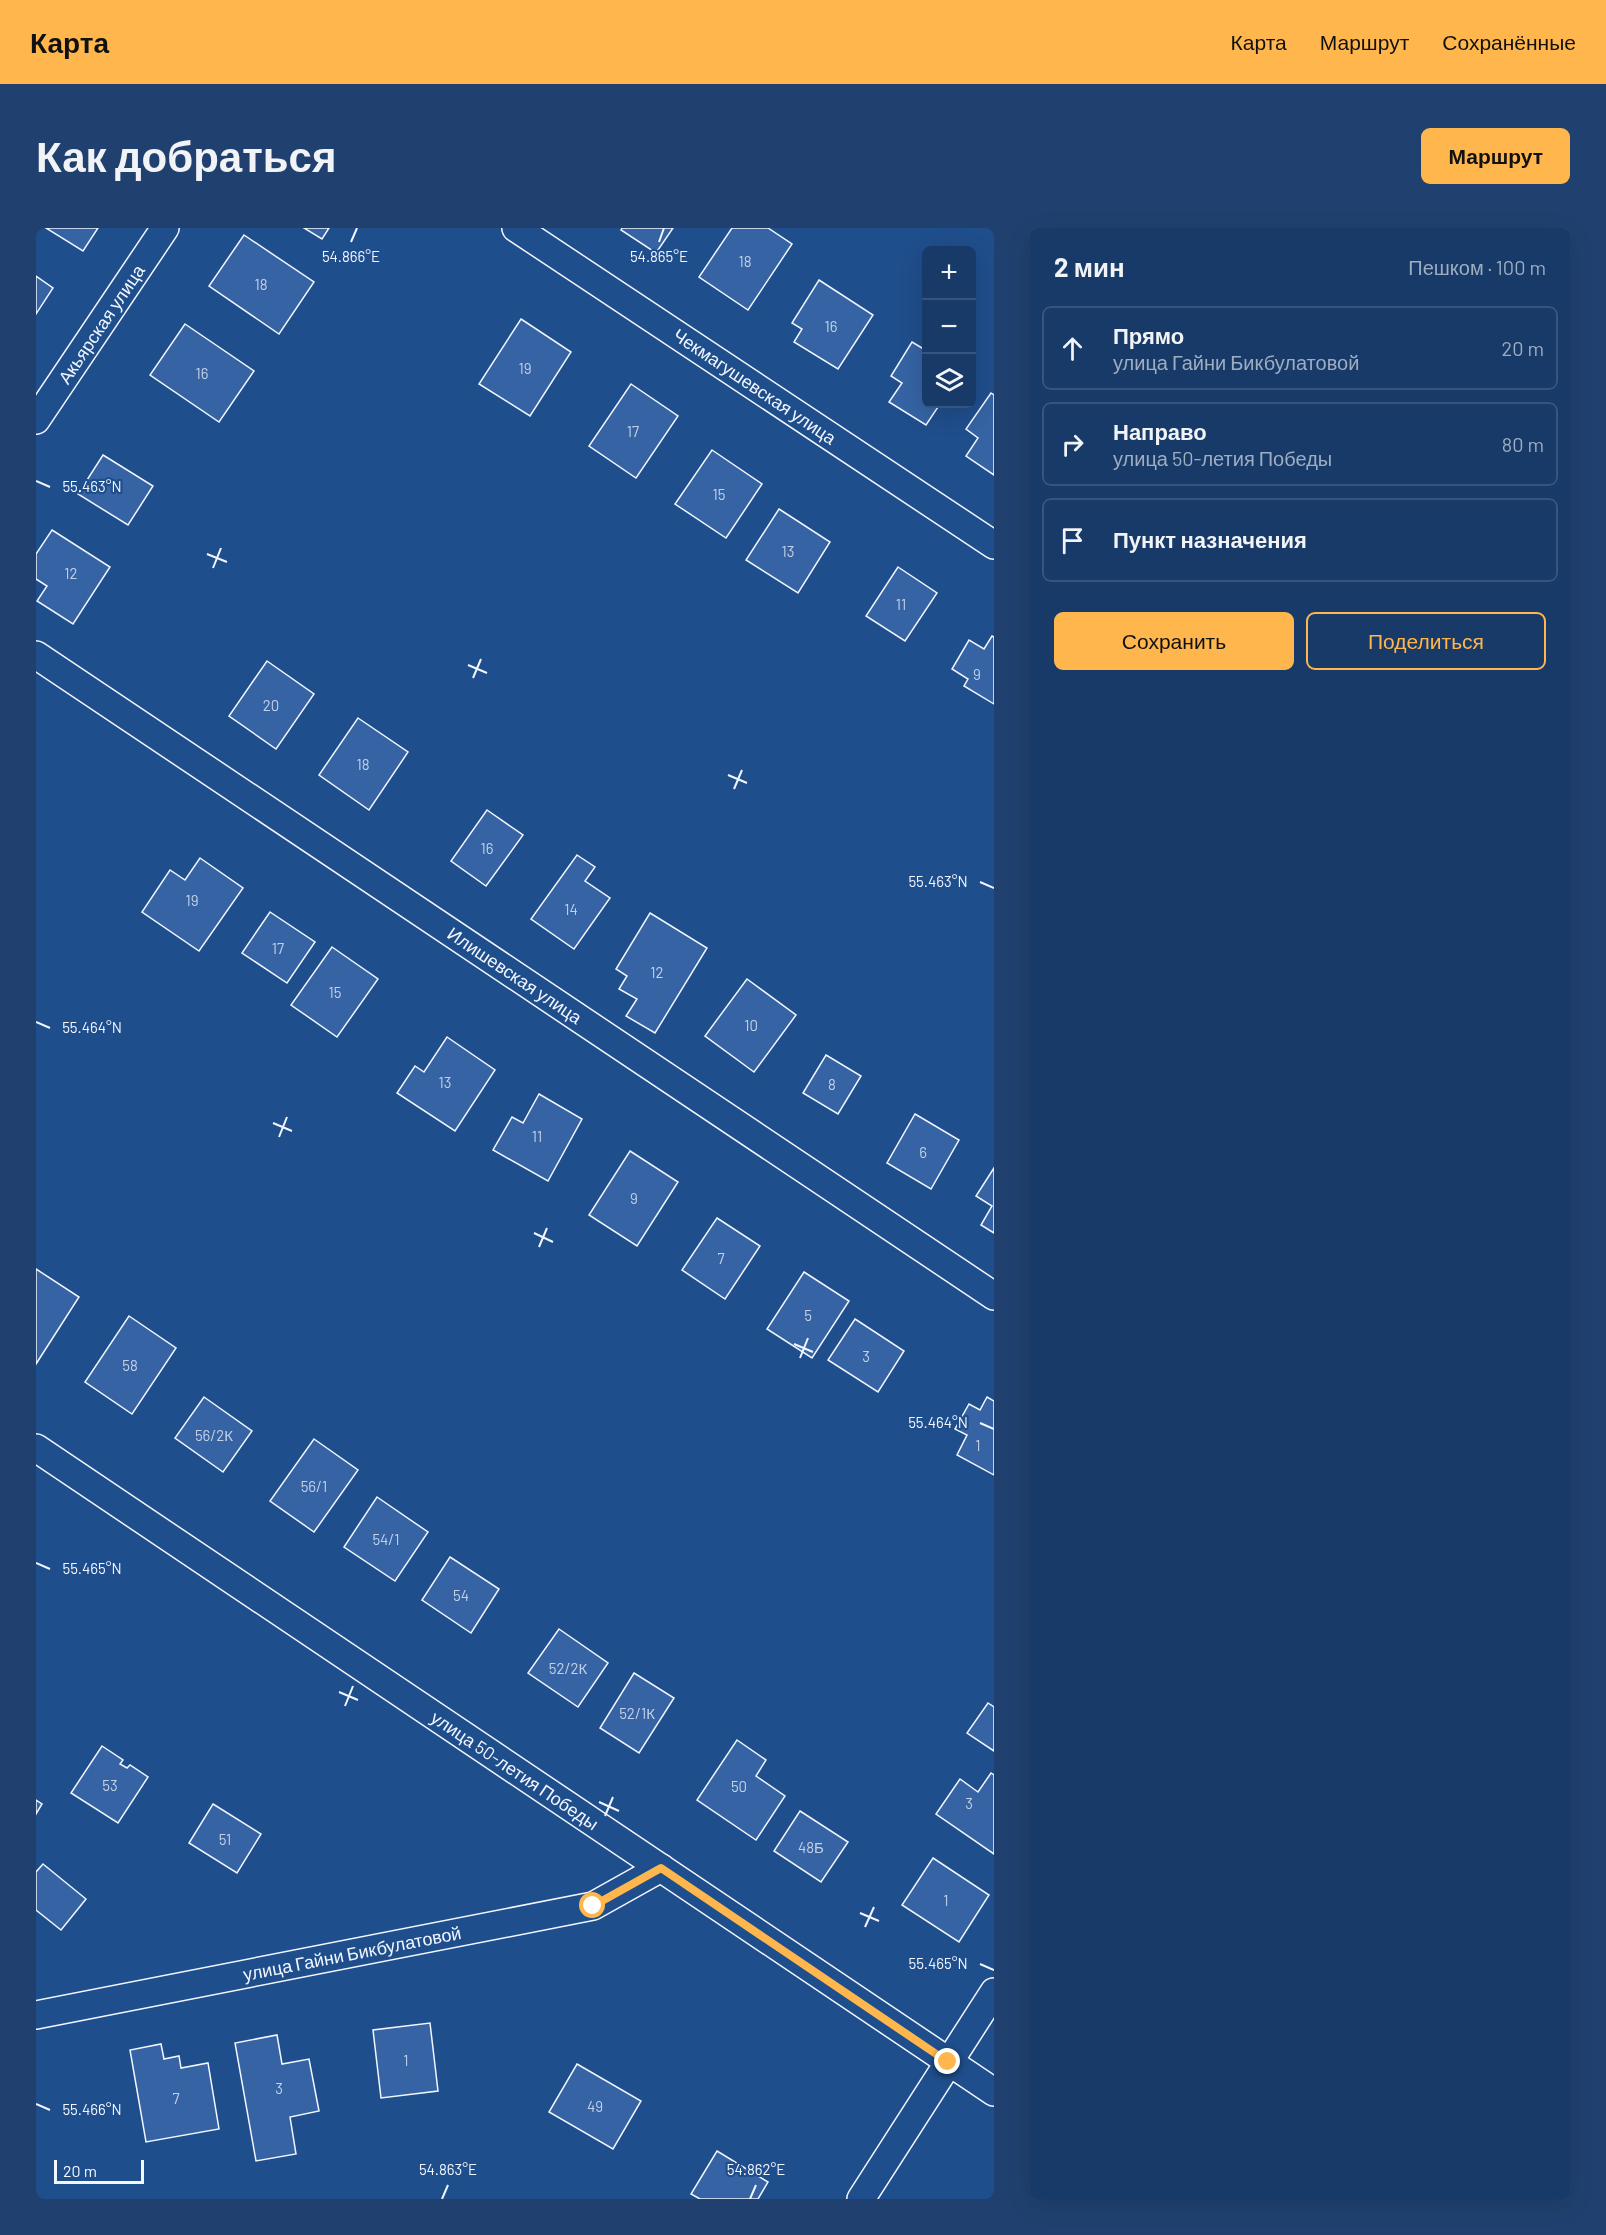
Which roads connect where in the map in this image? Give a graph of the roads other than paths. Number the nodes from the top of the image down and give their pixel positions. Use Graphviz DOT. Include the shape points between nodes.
graph roads {
  1 [pos="165,228"];
  2 [pos="516,228"];
  3 [pos="36,420"];
  4 [pos="994,545"];
  5 [pos="36,655"];
  6 [pos="994,1296"];
  7 [pos="36,1448"];
  8 [pos="661,1868"];
  9 [pos="994,1992"];
  10 [pos="36,2015"];
  11 [pos="948,2062"];
  12 [pos="994,2092"];
  13 [pos="861,2199"];
  1 -- 3 [label="street, Акьярская улица"];
  2 -- 4 [label="street, Чекмагушевская улица"];
  5 -- 6 [label="street, Илишевская улица"];
  7 -- 8 [label="street, улица 50-летия Победы"];
  8 -- 10 [label="street, улица Гайни Бикбулатовой" via="593,1906"];
  8 -- 11 [label="street, улица 50-летия Победы"];
  9 -- 11 [label="street"];
  11 -- 12 [label="street, улица 50-летия Победы"];
  11 -- 13 [label="street"];
}
